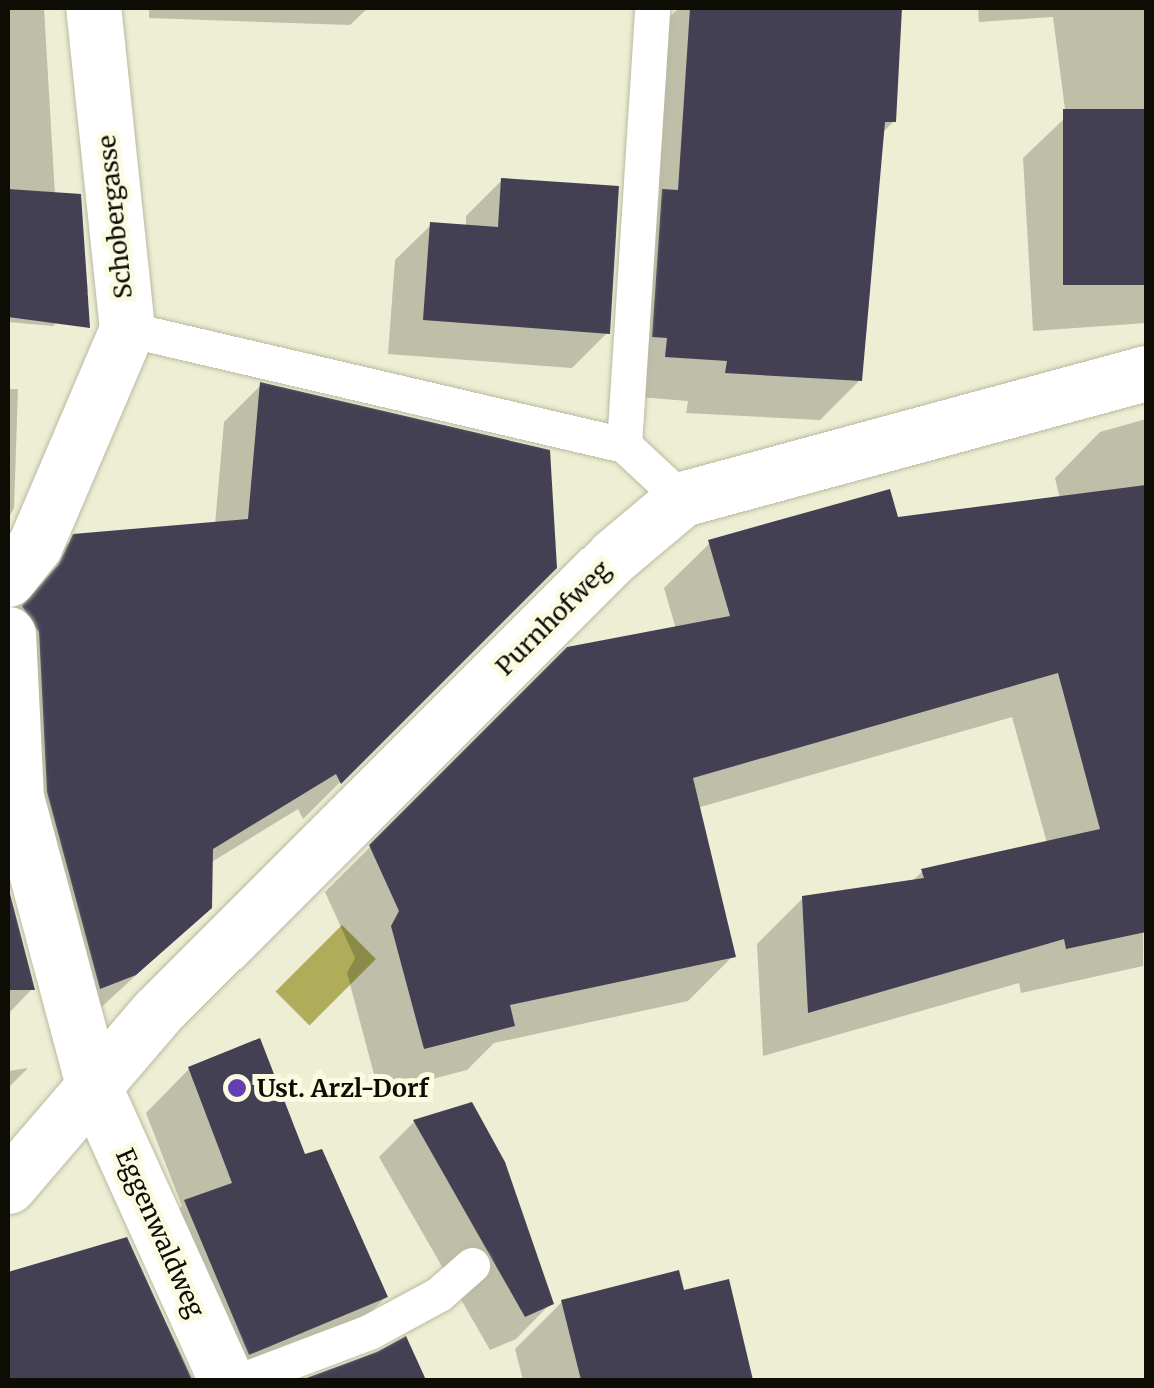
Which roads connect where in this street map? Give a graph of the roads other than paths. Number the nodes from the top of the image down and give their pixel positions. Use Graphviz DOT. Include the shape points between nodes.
graph roads {
  1 [pos="93,8"];
  2 [pos="652,8"];
  3 [pos="127,329"];
  4 [pos="1146,373"];
  5 [pos="624,445"];
  6 [pos="682,500"];
  7 [pos="8,580"];
  8 [pos="8,634"];
  9 [pos="92,1085"];
  10 [pos="8,1186"];
  11 [pos="472,1265"];
  12 [pos="226,1380"];
  13 [pos="242,1380"];
  1 -- 3 [label="street, Schobergasse"];
  2 -- 5 [label="lane"];
  3 -- 5 [label="lane"];
  3 -- 7 [label="street, Schobergasse" via="35,545"];
  4 -- 6 [label="street, Purnhofweg"];
  5 -- 6 [label="lane"];
  6 -- 9 [label="street, Purnhofweg" via="614,556 157,1012"];
  8 -- 9 [label="street" via="16,797"];
  9 -- 10 [label="street, Purnhofweg"];
  9 -- 12 [label="street, Eggenwaldweg"];
  11 -- 13 [label="lane" via="439,1294 368,1332"];
}
